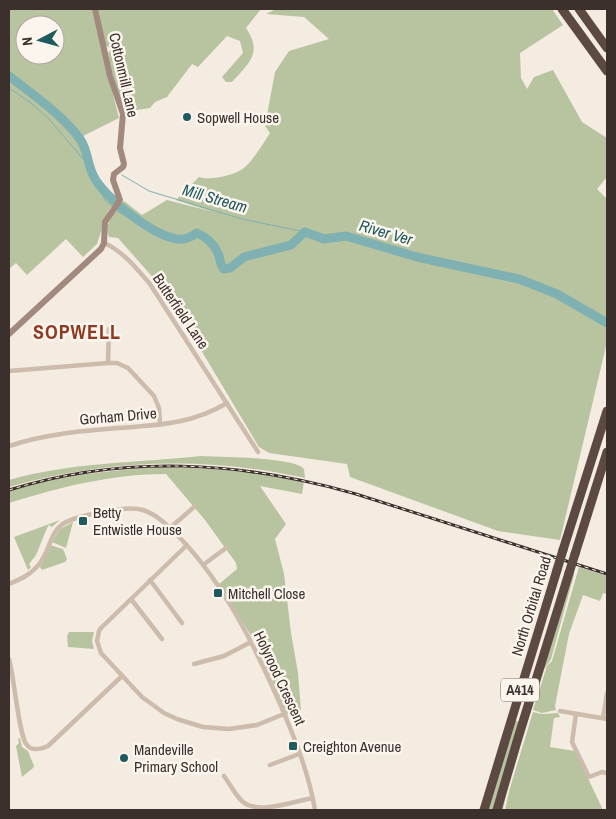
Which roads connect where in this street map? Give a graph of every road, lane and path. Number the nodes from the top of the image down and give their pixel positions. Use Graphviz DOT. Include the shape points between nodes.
graph roads {
  1 [pos="95,9"];
  2 [pos="562,9"];
  3 [pos="579,9"];
  4 [pos="607,48"];
  5 [pos="607,71"];
  6 [pos="104,243"];
  7 [pos="109,329"];
  8 [pos="9,334"];
  9 [pos="108,363"];
  10 [pos="9,371"];
  11 [pos="227,403"];
  12 [pos="607,411"];
  13 [pos="160,425"];
  14 [pos="9,446"];
  15 [pos="258,452"];
  16 [pos="607,452"];
  17 [pos="194,507"];
  18 [pos="170,528"];
  19 [pos="187,545"];
  20 [pos="226,548"];
  21 [pos="203,565"];
  22 [pos="150,580"];
  23 [pos="9,584"];
  24 [pos="131,599"];
  25 [pos="182,623"];
  26 [pos="162,639"];
  27 [pos="251,642"];
  28 [pos="9,658"];
  29 [pos="194,664"];
  30 [pos="10,666"];
  31 [pos="122,676"];
  32 [pos="607,694"];
  33 [pos="560,711"];
  34 [pos="284,714"];
  35 [pos="576,714"];
  36 [pos="605,718"];
  37 [pos="299,754"];
  38 [pos="270,765"];
  39 [pos="607,773"];
  40 [pos="224,776"];
  41 [pos="313,798"];
  42 [pos="315,810"];
  43 [pos="484,810"];
  44 [pos="497,810"];
  1 -- 6 [label="street, Cottonmill Lane" via="124,120 120,148 124,165 113,177 120,198 105,222"];
  2 -- 5 [label="highway"];
  3 -- 4 [label="highway"];
  6 -- 8 [label="street"];
  6 -- 11 [label="street, Butterfield Lane" via="133,265 150,284"];
  7 -- 9 [label="street"];
  9 -- 10 [label="street"];
  9 -- 13 [label="street" via="128,368 154,396"];
  11 -- 13 [label="street, Gorham Drive" via="194,418"];
  11 -- 15 [label="street, Butterfield Lane"];
  12 -- 43 [label="highway, North Orbital Road / A414, bridge"];
  13 -- 14 [label="street, Gorham Drive" via="64,433"];
  16 -- 44 [label="highway, North Orbital Road / A414, bridge"];
  17 -- 18 [label="street"];
  18 -- 19 [label="street, Holyrood Crescent"];
  18 -- 23 [label="street, Holyrood Crescent" via="140,509 126,508 78,517 58,528 33,571"];
  19 -- 21 [label="street, Holyrood Crescent"];
  19 -- 22 [label="street"];
  20 -- 21 [label="street"];
  21 -- 27 [label="street, Holyrood Crescent"];
  22 -- 24 [label="street"];
  22 -- 25 [label="street"];
  24 -- 26 [label="street"];
  24 -- 31 [label="street" via="101,628 96,641 101,653"];
  27 -- 29 [label="street" via="224,656"];
  27 -- 34 [label="street, Holyrood Crescent"];
  28 -- 30 [label="street"];
  30 -- 31 [label="street" via="25,744 34,749 48,746"];
  31 -- 34 [label="street" via="142,697 164,713 203,727 242,728"];
  32 -- 36 [label="street"];
  33 -- 35 [label="street"];
  34 -- 37 [label="street, Holyrood Crescent"];
  35 -- 36 [label="street"];
  35 -- 39 [label="street" via="572,742 589,777"];
  37 -- 38 [label="street"];
  37 -- 41 [label="street, Holyrood Crescent"];
  40 -- 41 [label="street" via="239,798 254,807"];
  41 -- 42 [label="street, Holyrood Crescent"];
}
